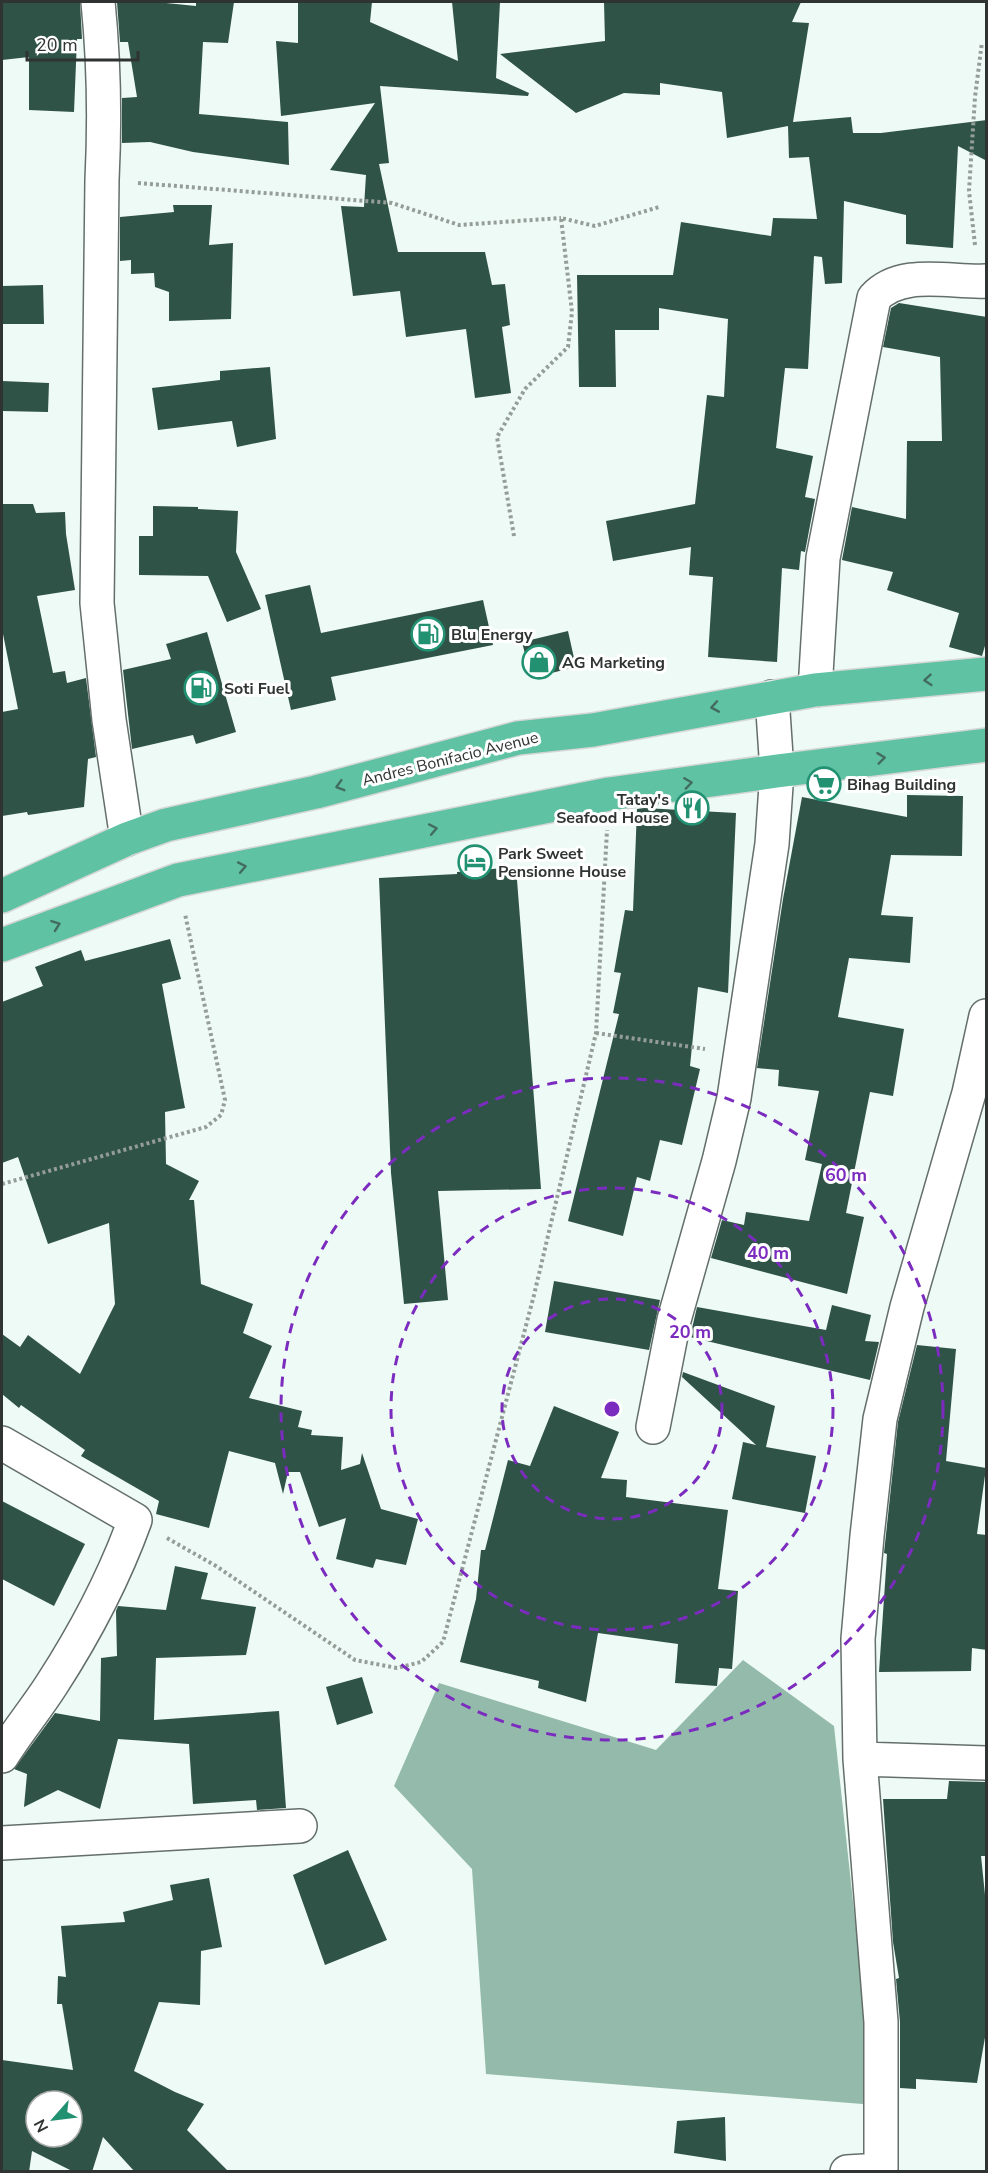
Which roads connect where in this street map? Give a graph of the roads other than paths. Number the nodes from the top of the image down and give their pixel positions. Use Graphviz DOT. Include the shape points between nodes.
graph roads {
  1 [pos="98,2"];
  2 [pos="983,281"];
  3 [pos="987,675"];
  4 [pos="815,690"];
  5 [pos="772,697"];
  6 [pos="987,745"];
  7 [pos="777,771"];
  8 [pos="127,838"];
  9 [pos="2,896"];
  10 [pos="2,945"];
  11 [pos="987,1017"];
  12 [pos="653,1427"];
  13 [pos="2,1443"];
  14 [pos="2,1756"];
  15 [pos="860,1759"];
  16 [pos="987,1763"];
  17 [pos="300,1826"];
  18 [pos="2,1843"];
  19 [pos="881,2171"];
  20 [pos="848,2172"];
  1 -- 8 [label="street" via="105,107 97,603"];
  2 -- 4 [label="street" via="920,279 895,284 874,298 823,558"];
  3 -- 4 [label="highway, Andres Bonifacio Avenue, one-way"];
  4 -- 5 [label="highway, Andres Bonifacio Avenue"];
  5 -- 7 [label="street"];
  5 -- 8 [label="highway, Andres Bonifacio Avenue, one-way" via="593,730 518,738"];
  7 -- 6 [label="highway, one-way"];
  10 -- 7 [label="highway, one-way" via="178,880 609,794"];
  7 -- 12 [label="street" via="772,844 734,1098 674,1320"];
  8 -- 9 [label="highway, Andres Bonifacio Avenue"];
  11 -- 15 [label="street" via="880,1419 858,1639"];
  13 -- 14 [label="street" via="135,1520 121,1559 94,1612 52,1684"];
  15 -- 16 [label="street"];
  15 -- 19 [label="street" via="881,2022"];
  17 -- 18 [label="street"];
  19 -- 20 [label="street"];
}
